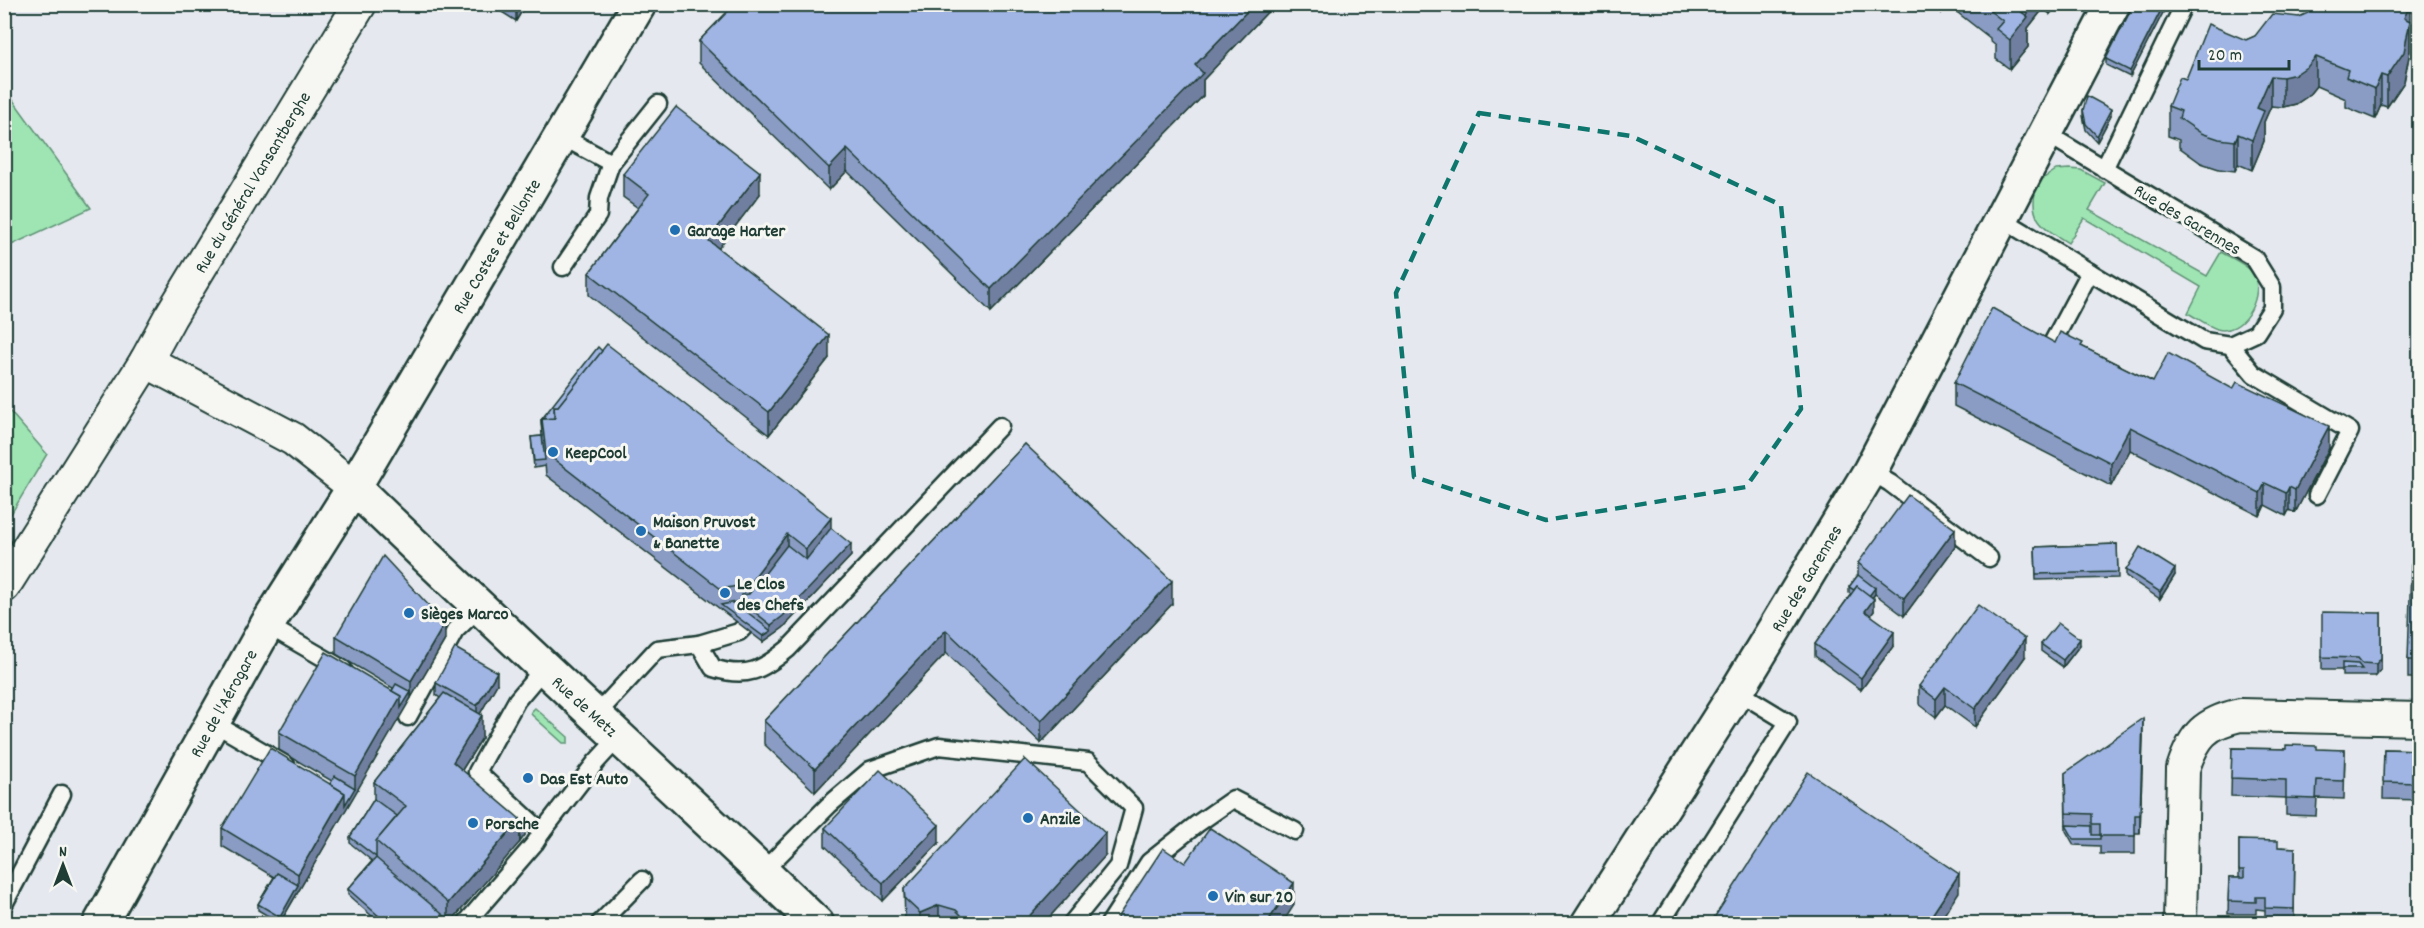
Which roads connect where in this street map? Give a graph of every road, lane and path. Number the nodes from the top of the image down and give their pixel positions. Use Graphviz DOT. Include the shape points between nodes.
graph roads {
  1 [pos="360,4"];
  2 [pos="639,4"];
  3 [pos="2113,4"];
  4 [pos="2184,5"];
  5 [pos="658,104"];
  6 [pos="2047,134"];
  7 [pos="561,136"];
  8 [pos="610,163"];
  9 [pos="2104,169"];
  10 [pos="2002,219"];
  11 [pos="562,267"];
  12 [pos="2090,273"];
  13 [pos="2230,345"];
  14 [pos="2049,349"];
  15 [pos="146,361"];
  16 [pos="1000,426"];
  17 [pos="1870,471"];
  18 [pos="354,487"];
  19 [pos="2317,495"];
  20 [pos="1989,558"];
  21 [pos="4,586"];
  22 [pos="479,608"];
  23 [pos="756,615"];
  24 [pos="267,625"];
  25 [pos="699,644"];
  26 [pos="544,668"];
  27 [pos="358,677"];
  28 [pos="1737,691"];
  29 [pos="595,716"];
  30 [pos="408,717"];
  31 [pos="2420,719"];
  32 [pos="212,722"];
  33 [pos="619,737"];
  34 [pos="303,775"];
  35 [pos="62,794"];
  36 [pos="1295,831"];
  37 [pos="542,832"];
  38 [pos="763,871"];
  39 [pos="642,880"];
  40 [pos="4,904"];
  41 [pos="100,924"];
  42 [pos="465,924"];
  43 [pos="599,924"];
  44 [pos="817,924"];
  45 [pos="1071,924"];
  46 [pos="1109,924"];
  47 [pos="1588,924"];
  48 [pos="1660,924"];
  49 [pos="2180,924"];
  1 -- 15 [label="street, Rue du Général Vansantberghe"];
  2 -- 7 [label="main road, Rue Costes et Bellonte"];
  3 -- 6 [label="main road, Rue des Garennes"];
  4 -- 9 [label="lane"];
  5 -- 8 [label="lane"];
  6 -- 9 [label="lane, Rue des Garennes"];
  6 -- 10 [label="main road, Rue des Garennes"];
  7 -- 8 [label="lane"];
  7 -- 18 [label="main road, Rue Costes et Bellonte"];
  8 -- 11 [label="lane" via="598,215"];
  9 -- 13 [label="lane, Rue des Garennes" via="2254,258 2272,287 2272,308 2256,333"];
  10 -- 12 [label="lane"];
  10 -- 17 [label="main road, Rue des Garennes"];
  12 -- 13 [label="lane" via="2204,341"];
  12 -- 14 [label="lane"];
  13 -- 19 [label="lane" via="2254,374 2350,431"];
  15 -- 18 [label="street" via="293,439"];
  15 -- 21 [label="street, Rue du Général Vansantberghe"];
  16 -- 25 [label="lane" via="788,649 769,664 751,672 731,674 713,668"];
  17 -- 20 [label="lane"];
  17 -- 28 [label="main road, Rue des Garennes"];
  18 -- 22 [label="main road, Rue de Metz"];
  18 -- 24 [label="main road, Rue de l'Aérogare"];
  22 -- 26 [label="main road, Rue de Metz"];
  22 -- 30 [label="lane" via="455,631"];
  23 -- 25 [label="lane" via="739,632"];
  24 -- 27 [label="lane"];
  24 -- 32 [label="main road, Rue de l'Aérogare"];
  25 -- 29 [label="lane" via="657,649"];
  26 -- 29 [label="main road, Rue de Metz"];
  26 -- 37 [label="lane" via="517,700 477,772"];
  28 -- 47 [label="main road, Rue des Garennes"];
  28 -- 48 [label="lane" via="1788,722"];
  29 -- 33 [label="main road, Rue de Metz"];
  31 -- 49 [label="street" via="2240,715 2219,720 2201,732 2183,769"];
  32 -- 34 [label="lane"];
  32 -- 41 [label="main road, Rue de l'Aérogare"];
  33 -- 37 [label="lane"];
  33 -- 38 [label="main road, Rue de Metz"];
  35 -- 40 [label="lane"];
  36 -- 46 [label="lane" via="1233,799 1149,862"];
  37 -- 42 [label="lane"];
  38 -- 44 [label="main road, Rue de Metz"];
  38 -- 45 [label="lane" via="870,770 939,746 1088,762 1134,808 1118,866"];
  39 -- 43 [label="lane"];
}
